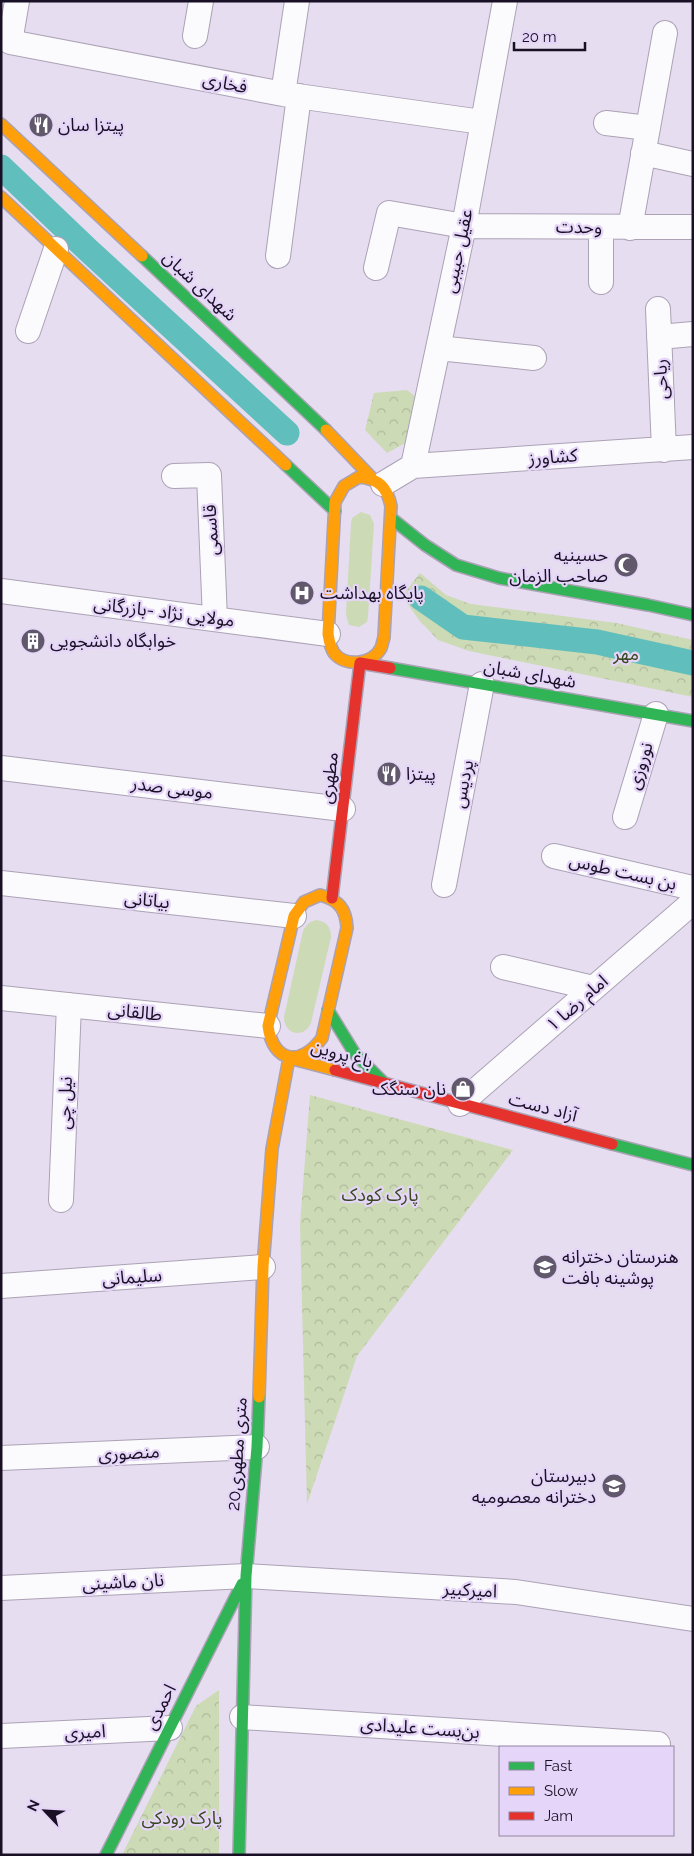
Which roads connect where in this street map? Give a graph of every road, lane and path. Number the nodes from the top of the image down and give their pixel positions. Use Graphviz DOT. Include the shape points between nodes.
graph roads {
  1 [pos="16,1"];
  2 [pos="201,1"];
  3 [pos="297,1"];
  4 [pos="505,1"];
  5 [pos="665,33"];
  6 [pos="195,36"];
  7 [pos="291,95"];
  8 [pos="482,122"];
  9 [pos="606,122"];
  10 [pos="1,124"];
  11 [pos="648,128"];
  12 [pos="643,152"];
  13 [pos="693,164"];
  14 [pos="1,198"];
  15 [pos="464,226"];
  16 [pos="601,227"];
  17 [pos="693,227"];
  18 [pos="630,228"];
  19 [pos="56,249"];
  20 [pos="278,256"];
  21 [pos="376,268"];
  22 [pos="601,282"];
  23 [pos="658,309"];
  24 [pos="28,331"];
  25 [pos="693,334"];
  26 [pos="659,337"];
  27 [pos="438,348"];
  28 [pos="534,358"];
  29 [pos="693,447"];
  30 [pos="664,450"];
  31 [pos="413,466"];
  32 [pos="174,476"];
  33 [pos="377,481"];
  34 [pos="335,511"];
  35 [pos="391,518"];
  36 [pos="1,591"];
  37 [pos="693,615"];
  38 [pos="215,619"];
  39 [pos="328,634"];
  40 [pos="360,663"];
  41 [pos="482,684"];
  42 [pos="656,714"];
  43 [pos="693,721"];
  44 [pos="1,768"];
  45 [pos="343,808"];
  46 [pos="625,817"];
  47 [pos="554,856"];
  48 [pos="1,883"];
  49 [pos="444,885"];
  50 [pos="693,888"];
  51 [pos="332,898"];
  52 [pos="693,902"];
  53 [pos="294,916"];
  54 [pos="503,966"];
  55 [pos="593,988"];
  56 [pos="1,998"];
  57 [pos="70,1005"];
  58 [pos="328,1010"];
  59 [pos="268,1026"];
  60 [pos="289,1058"];
  61 [pos="385,1084"];
  62 [pos="460,1104"];
  63 [pos="693,1165"];
  64 [pos="61,1200"];
  65 [pos="263,1268"];
  66 [pos="1,1286"];
  67 [pos="257,1447"];
  68 [pos="1,1458"];
  69 [pos="246,1576"];
  70 [pos="1,1588"];
  71 [pos="693,1619"];
  72 [pos="242,1717"];
  73 [pos="170,1728"];
  74 [pos="1,1736"];
  75 [pos="658,1744"];
  76 [pos="106,1855"];
  77 [pos="239,1855"];
  1 -- 7 [label="street, فخاری" via="10,42"];
  2 -- 6 [label="street"];
  3 -- 7 [label="street"];
  4 -- 8 [label="street, عقیل حبیبی"];
  5 -- 11 [label="street"];
  7 -- 8 [label="street, فخاری"];
  7 -- 20 [label="street"];
  8 -- 15 [label="street, عقیل حبیبی"];
  9 -- 11 [label="street"];
  10 -- 33 [label="street, شهدای شبان"];
  11 -- 12 [label="street"];
  12 -- 13 [label="street"];
  12 -- 18 [label="street"];
  14 -- 19 [label="street"];
  15 -- 16 [label="street, وحدت"];
  15 -- 21 [label="street, وحدت" via="389,213"];
  15 -- 27 [label="street, عقیل حبیبی"];
  16 -- 18 [label="street, وحدت"];
  16 -- 22 [label="street"];
  17 -- 18 [label="street, وحدت"];
  19 -- 24 [label="street"];
  19 -- 34 [label="street"];
  23 -- 26 [label="street, ریاحی"];
  25 -- 26 [label="street"];
  26 -- 30 [label="street, ریاحی"];
  27 -- 28 [label="street"];
  27 -- 31 [label="street, عقیل حبیبی"];
  29 -- 30 [label="street, کشاورز"];
  30 -- 31 [label="street, کشاورز"];
  31 -- 33 [label="street"];
  32 -- 38 [label="street, قاسمی" via="209,475"];
  33 -- 34 [label="street" via="359,477 347,482 339,491"];
  33 -- 35 [label="street" via="390,494"];
  34 -- 39 [label="street"];
  35 -- 37 [label="street" via="456,565 499,578"];
  35 -- 40 [label="street" via="384,637 372,658"];
  36 -- 38 [label="street, مولایی نژاد -بازرگانی"];
  38 -- 39 [label="street, مولایی نژاد -بازرگانی"];
  39 -- 40 [label="street, شهدای شبان" via="330,646 337,656 348,662"];
  40 -- 41 [label="street, شهدای شبان"];
  40 -- 45 [label="street, مطهری"];
  41 -- 42 [label="street, شهدای شبان"];
  41 -- 49 [label="street, پردیس"];
  42 -- 43 [label="street, شهدای شبان"];
  42 -- 46 [label="street, نوروزی"];
  44 -- 45 [label="street, موسی صدر"];
  45 -- 51 [label="street, مطهری"];
  47 -- 50 [label="street, بن بست طوس"];
  48 -- 53 [label="street, بیاتانی"];
  51 -- 53 [label="street" via="320,895 308,898 298,906"];
  51 -- 58 [label="street" via="341,905 346,916 346,928"];
  52 -- 55 [label="street, امام رضا ۱"];
  53 -- 59 [label="street"];
  54 -- 55 [label="street"];
  55 -- 62 [label="street, امام رضا ۱"];
  56 -- 57 [label="street, طالقانی"];
  57 -- 59 [label="street, طالقانی"];
  57 -- 64 [label="street, نیل چی"];
  58 -- 60 [label="street" via="317,1048 306,1056"];
  58 -- 61 [label="street" via="355,1054"];
  59 -- 60 [label="street" via="268,1037 276,1050"];
  60 -- 61 [label="street, باغ پروین"];
  60 -- 65 [label="street, 20متری مطهری" via="272,1148"];
  61 -- 62 [label="street, آزاد دست"];
  62 -- 63 [label="street, آزاد دست"];
  65 -- 66 [label="street, سلیمانی"];
  65 -- 67 [label="street, 20متری مطهری"];
  67 -- 68 [label="street, منصوری"];
  67 -- 69 [label="street, 20متری مطهری"];
  69 -- 70 [label="street, نان ماشینی"];
  69 -- 71 [label="street, امیرکبیر" via="516,1592"];
  69 -- 72 [label="street, 20متری مطهری"];
  69 -- 73 [label="street, احمدی"];
  72 -- 75 [label="street, بن‌بست علیدادی"];
  72 -- 77 [label="street, 20متری مطهری"];
  73 -- 74 [label="street, امیری"];
  73 -- 76 [label="street, احمدی"];
}
